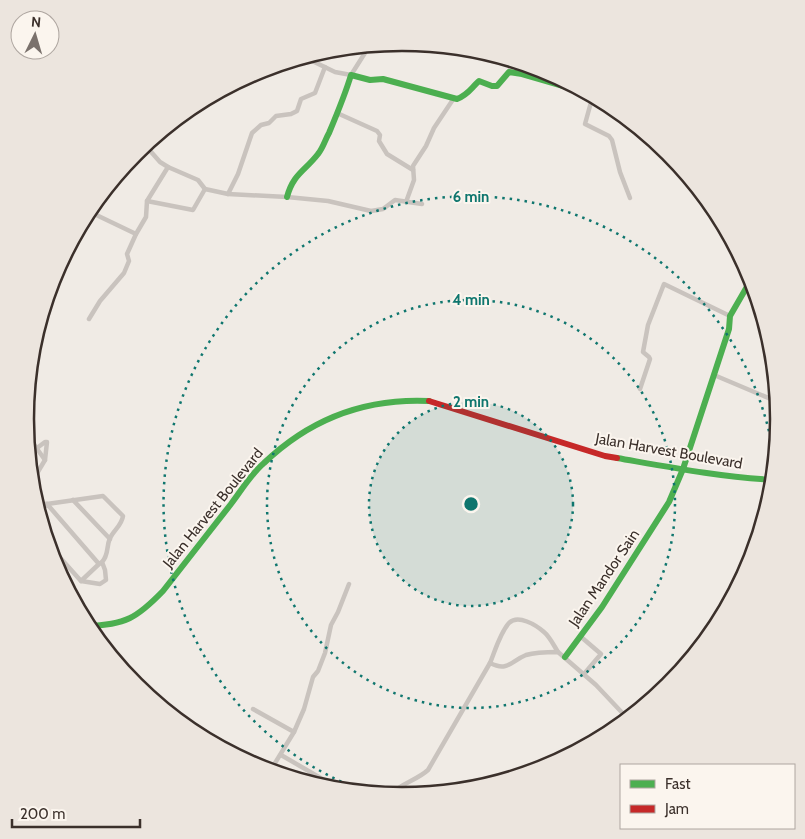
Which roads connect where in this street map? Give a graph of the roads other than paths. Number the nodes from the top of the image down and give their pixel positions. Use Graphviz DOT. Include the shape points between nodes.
graph roads {
  1 [pos="365,53"];
  2 [pos="314,62"];
  3 [pos="325,67"];
  4 [pos="511,67"];
  5 [pos="509,72"];
  6 [pos="351,74"];
  7 [pos="554,84"];
  8 [pos="454,98"];
  9 [pos="590,102"];
  10 [pos="337,112"];
  11 [pos="150,151"];
  12 [pos="168,167"];
  13 [pos="413,170"];
  14 [pos="206,189"];
  15 [pos="228,194"];
  16 [pos="287,197"];
  17 [pos="630,198"];
  18 [pos="147,201"];
  19 [pos="406,202"];
  20 [pos="422,204"];
  21 [pos="96,215"];
  22 [pos="136,234"];
  23 [pos="747,287"];
  24 [pos="730,316"];
  25 [pos="89,319"];
  26 [pos="714,375"];
  27 [pos="640,389"];
  28 [pos="770,399"];
  29 [pos="35,446"];
  30 [pos="37,448"];
  31 [pos="45,460"];
  32 [pos="682,469"];
  33 [pos="38,472"];
  34 [pos="766,480"];
  35 [pos="73,500"];
  36 [pos="44,504"];
  37 [pos="47,504"];
  38 [pos="44,507"];
  39 [pos="110,539"];
  40 [pos="61,559"];
  41 [pos="100,563"];
  42 [pos="80,581"];
  43 [pos="349,584"];
  44 [pos="97,626"];
  45 [pos="580,636"];
  46 [pos="558,652"];
  47 [pos="565,657"];
  48 [pos="490,663"];
  49 [pos="584,674"];
  50 [pos="253,708"];
  51 [pos="624,714"];
  52 [pos="294,732"];
  53 [pos="281,755"];
  54 [pos="274,765"];
  55 [pos="323,779"];
  56 [pos="398,788"];
  1 -- 6 [label="street"];
  2 -- 3 [label="street"];
  3 -- 6 [label="street"];
  3 -- 15 [label="street" via="315,92 301,99 297,111 276,116 252,133"];
  4 -- 5 [label="street"];
  5 -- 7 [label="street"];
  5 -- 8 [label="street" via="497,86 479,81 467,95"];
  6 -- 8 [label="street"];
  6 -- 10 [label="street"];
  8 -- 13 [label="street" via="434,128"];
  9 -- 17 [label="street" via="585,124 612,140"];
  10 -- 13 [label="street" via="377,131 385,152"];
  10 -- 16 [label="street" via="318,154 294,179"];
  11 -- 12 [label="street"];
  12 -- 14 [label="street" via="198,180"];
  12 -- 18 [label="street"];
  13 -- 19 [label="street" via="414,180"];
  14 -- 15 [label="street"];
  14 -- 18 [label="street" via="193,210"];
  15 -- 16 [label="street"];
  16 -- 19 [label="street" via="328,201 371,211 383,209 395,200"];
  18 -- 22 [label="street" via="146,217"];
  19 -- 20 [label="street"];
  21 -- 22 [label="street"];
  22 -- 25 [label="street" via="127,254 124,274"];
  23 -- 24 [label="street, Jalan Mandor Sain"];
  24 -- 26 [label="street, Jalan Mandor Sain"];
  24 -- 27 [label="street" via="664,284 646,334 643,352 650,359"];
  26 -- 28 [label="street"];
  26 -- 32 [label="street, Jalan Mandor Sain"];
  29 -- 30 [label="street"];
  30 -- 31 [label="street"];
  30 -- 31 [label="street" via="47,442"];
  31 -- 33 [label="street"];
  32 -- 34 [label="street, Jalan Harvest Boulevard"];
  32 -- 44 [label="street, Jalan Harvest Boulevard" via="605,456 430,401 372,404 322,422 277,451 262,464 162,591 141,612 125,622"];
  32 -- 45 [label="street, Jalan Mandor Sain" via="657,522"];
  35 -- 37 [label="street"];
  35 -- 39 [label="street"];
  35 -- 39 [label="street" via="105,497 123,518"];
  36 -- 37 [label="street"];
  37 -- 38 [label="street"];
  37 -- 41 [label="street"];
  39 -- 41 [label="street" via="107,556"];
  40 -- 42 [label="street"];
  41 -- 42 [label="street"];
  41 -- 42 [label="street" via="105,570 104,583"];
  43 -- 52 [label="street" via="331,625 325,653"];
  45 -- 47 [label="street, Jalan Mandor Sain"];
  45 -- 49 [label="street" via="602,654"];
  46 -- 47 [label="street"];
  46 -- 48 [label="street" via="525,656 502,667"];
  46 -- 48 [label="street" via="545,633 529,623 514,620 507,625"];
  47 -- 49 [label="street"];
  48 -- 56 [label="street" via="428,770"];
  49 -- 51 [label="street"];
  50 -- 52 [label="street"];
  52 -- 53 [label="street"];
  53 -- 54 [label="street"];
  53 -- 55 [label="street"];
}
